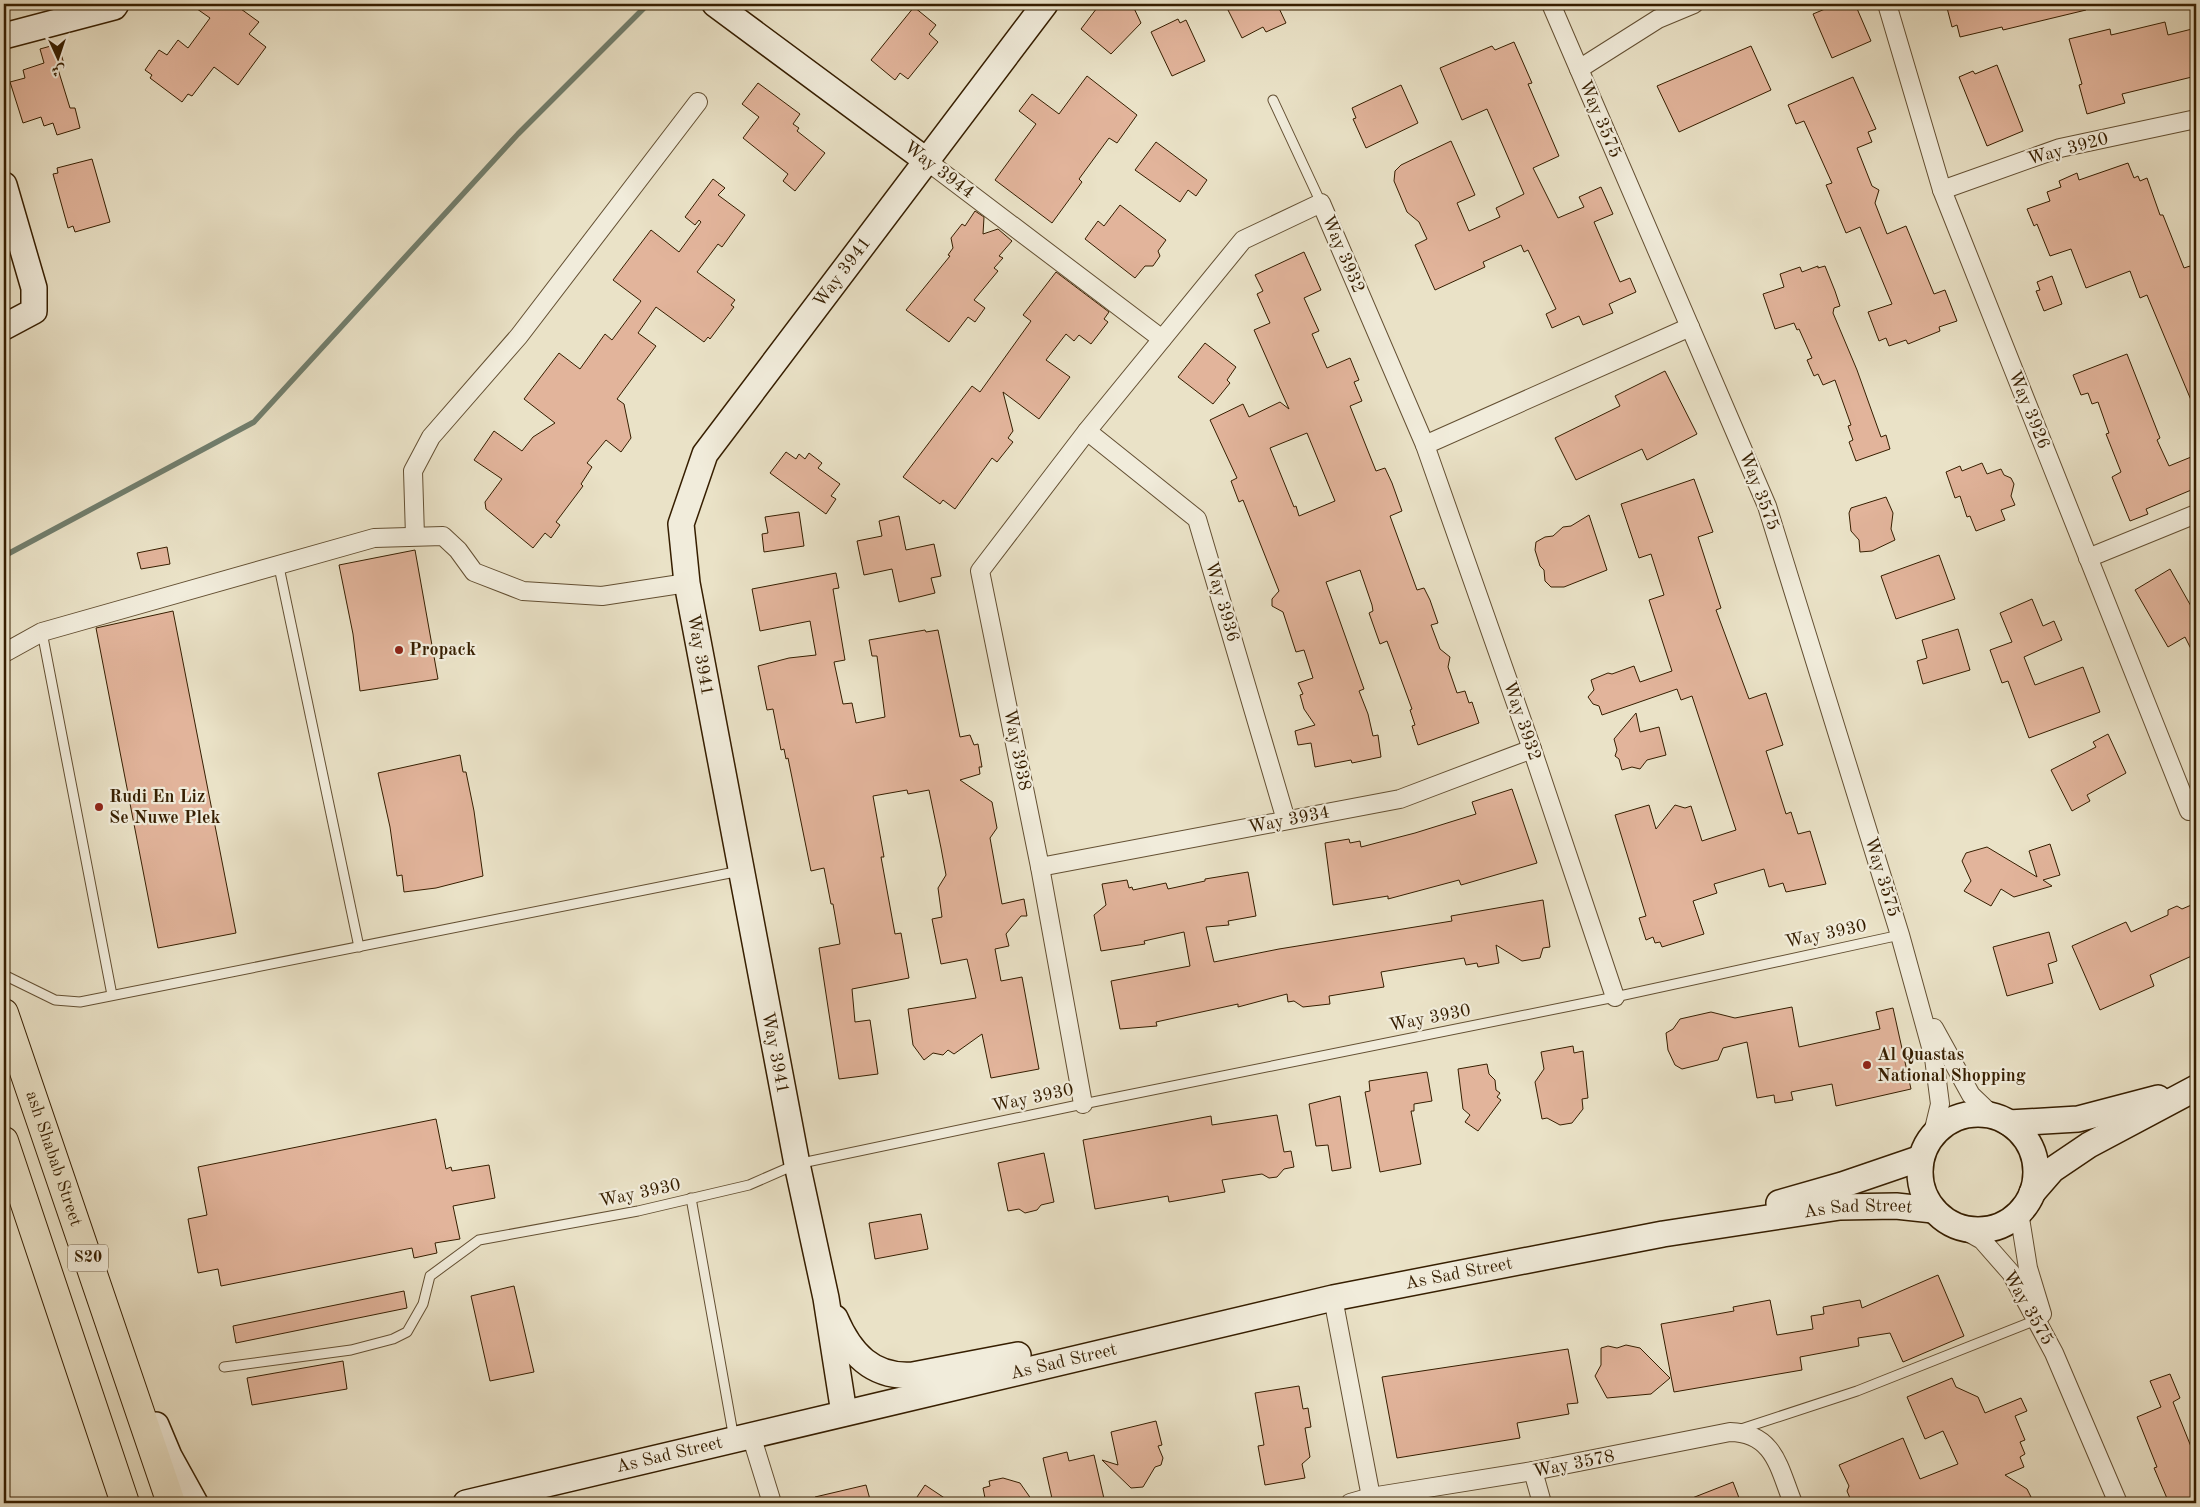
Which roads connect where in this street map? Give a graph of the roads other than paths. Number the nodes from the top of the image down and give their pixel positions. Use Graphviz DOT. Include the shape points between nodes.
graph roads {
  1 [pos="116,4"];
  2 [pos="715,4"];
  3 [pos="1044,4"];
  4 [pos="1551,4"];
  5 [pos="1694,4"];
  6 [pos="1887,4"];
  7 [pos="4,36"];
  8 [pos="1579,69"];
  9 [pos="1273,100"];
  10 [pos="698,102"];
  11 [pos="2196,119"];
  12 [pos="927,161"];
  13 [pos="4,185"];
  14 [pos="1942,190"];
  15 [pos="1321,203"];
  16 [pos="4,327"];
  17 [pos="1690,327"];
  18 [pos="1162,339"];
  19 [pos="1087,430"];
  20 [pos="1425,445"];
  21 [pos="2196,514"];
  22 [pos="415,536"];
  23 [pos="2088,558"];
  24 [pos="279,567"];
  25 [pos="687,583"];
  26 [pos="42,632"];
  27 [pos="4,653"];
  28 [pos="1532,749"];
  29 [pos="2192,809"];
  30 [pos="1286,820"];
  31 [pos="1040,867"];
  32 [pos="740,871"];
  33 [pos="1900,935"];
  34 [pos="359,947"];
  35 [pos="4,975"];
  36 [pos="112,995"];
  37 [pos="1918,996"];
  38 [pos="1615,997"];
  39 [pos="4,1013"];
  40 [pos="2196,1088"];
  41 [pos="1083,1104"];
  42 [pos="2001,1120"];
  43 [pos="4,1141"];
  44 [pos="1927,1147"];
  45 [pos="797,1164"];
  46 [pos="691,1198"];
  47 [pos="2026,1203"];
  48 [pos="1933,1210"];
  49 [pos="1957,1226"];
  50 [pos="1663,1234"];
  51 [pos="98,1285"];
  52 [pos="826,1298"];
  53 [pos="1334,1298"];
  54 [pos="2036,1320"];
  55 [pos="2054,1353"];
  56 [pos="1073,1358"];
  57 [pos="224,1367"];
  58 [pos="844,1413"];
  59 [pos="1730,1432"];
  60 [pos="742,1437"];
  61 [pos="1533,1472"];
  62 [pos="1371,1498"];
  63 [pos="125,1503"];
  64 [pos="171,1503"];
  65 [pos="195,1503"];
  66 [pos="466,1503"];
  67 [pos="772,1503"];
  68 [pos="1350,1503"];
  69 [pos="1542,1503"];
  70 [pos="1793,1503"];
  71 [pos="2118,1503"];
  1 -- 7 [label="street"];
  2 -- 12 [label="street, Way 3944"];
  3 -- 12 [label="street, Way 3941"];
  4 -- 8 [label="street, Way 3575"];
  5 -- 8 [label="street" via="1658,19"];
  6 -- 14 [label="street, Way 3926"];
  8 -- 17 [label="street, Way 3575"];
  9 -- 15 [label="lane"];
  10 -- 22 [label="street" via="519,336 431,437 413,471"];
  11 -- 14 [label="street, Way 3920" via="2060,148"];
  12 -- 18 [label="street, Way 3944"];
  12 -- 25 [label="street, Way 3941" via="705,454 680,524"];
  13 -- 16 [label="street" via="34,288 34,311"];
  14 -- 23 [label="street, Way 3926"];
  15 -- 18 [label="street, Way 3932" via="1243,240"];
  15 -- 20 [label="street, Way 3932"];
  17 -- 20 [label="street"];
  17 -- 33 [label="street, Way 3575" via="1768,506"];
  18 -- 19 [label="street, Way 3932"];
  19 -- 30 [label="street, Way 3936" via="1197,519"];
  19 -- 31 [label="street, Way 3938" via="980,571"];
  20 -- 28 [label="street, Way 3932"];
  21 -- 23 [label="street"];
  22 -- 24 [label="street" via="374,538"];
  22 -- 25 [label="street" via="443,536 474,572 523,591 602,596"];
  23 -- 29 [label="street, Way 3926"];
  24 -- 26 [label="street"];
  24 -- 34 [label="lane"];
  25 -- 32 [label="street, Way 3941"];
  26 -- 27 [label="street"];
  26 -- 36 [label="lane"];
  28 -- 30 [label="street, Way 3934" via="1400,799"];
  28 -- 38 [label="street, Way 3932"];
  30 -- 31 [label="street, Way 3934"];
  31 -- 41 [label="street, Way 3938"];
  32 -- 34 [label="lane"];
  32 -- 45 [label="street, Way 3941"];
  33 -- 37 [label="street, Way 3575"];
  33 -- 38 [label="lane, Way 3930"];
  34 -- 36 [label="lane"];
  35 -- 36 [label="lane" via="55,1000 80,1002"];
  37 -- 42 [label="street, Way 3575" via="1971,1095"];
  37 -- 44 [label="street, Way 3575" via="1934,1058 1940,1104"];
  38 -- 41 [label="lane, Way 3930"];
  39 -- 51 [label="main road, ash Shabab Street / S20"];
  40 -- 42 [label="street" via="2078,1119"];
  40 -- 47 [label="street" via="2082,1150 2052,1170"];
  41 -- 45 [label="lane, Way 3930"];
  42 -- 44 [label="street" via="1976,1114 1959,1117 1944,1125"];
  42 -- 47 [label="street" via="2021,1134 2030,1146 2035,1162 2036,1178"];
  43 -- 63 [label="main road, S20"];
  44 -- 48 [label="street" via="1920,1175 1923,1192"];
  44 -- 50 [label="street, As Sad Street" via="1842,1186"];
  45 -- 46 [label="lane, Way 3930" via="749,1185"];
  45 -- 52 [label="street, Way 3941"];
  46 -- 57 [label="lane, Way 3930" via="479,1240 430,1276 423,1304 407,1332 351,1350"];
  46 -- 60 [label="lane"];
  47 -- 49 [label="street" via="2006,1222 1990,1228"];
  47 -- 55 [label="street, Way 3575" via="2028,1268"];
  48 -- 49 [label="street"];
  48 -- 50 [label="street, As Sad Street" via="1896,1206 1840,1207"];
  49 -- 54 [label="street, Way 3575" via="1982,1240 2011,1273"];
  50 -- 53 [label="street, As Sad Street"];
  51 -- 64 [label="main road, ash Shabab Street / S20"];
  51 -- 65 [label="street" via="169,1456"];
  52 -- 56 [label="street" via="847,1341 860,1357 883,1373 913,1375 1014,1355 1044,1354"];
  52 -- 58 [label="street, Way 3941"];
  53 -- 56 [label="street, As Sad Street"];
  53 -- 62 [label="street"];
  54 -- 55 [label="street, Way 3575"];
  54 -- 59 [label="lane" via="1857,1390"];
  55 -- 71 [label="street, Way 3575"];
  56 -- 58 [label="street, As Sad Street"];
  58 -- 60 [label="street, As Sad Street"];
  59 -- 61 [label="street, Way 3578"];
  59 -- 70 [label="street, Way 3578" via="1744,1433 1772,1451"];
  60 -- 66 [label="street, As Sad Street"];
  60 -- 67 [label="street"];
  61 -- 62 [label="street, Way 3578"];
  61 -- 69 [label="street"];
  62 -- 68 [label="street, Way 3578"];
}
